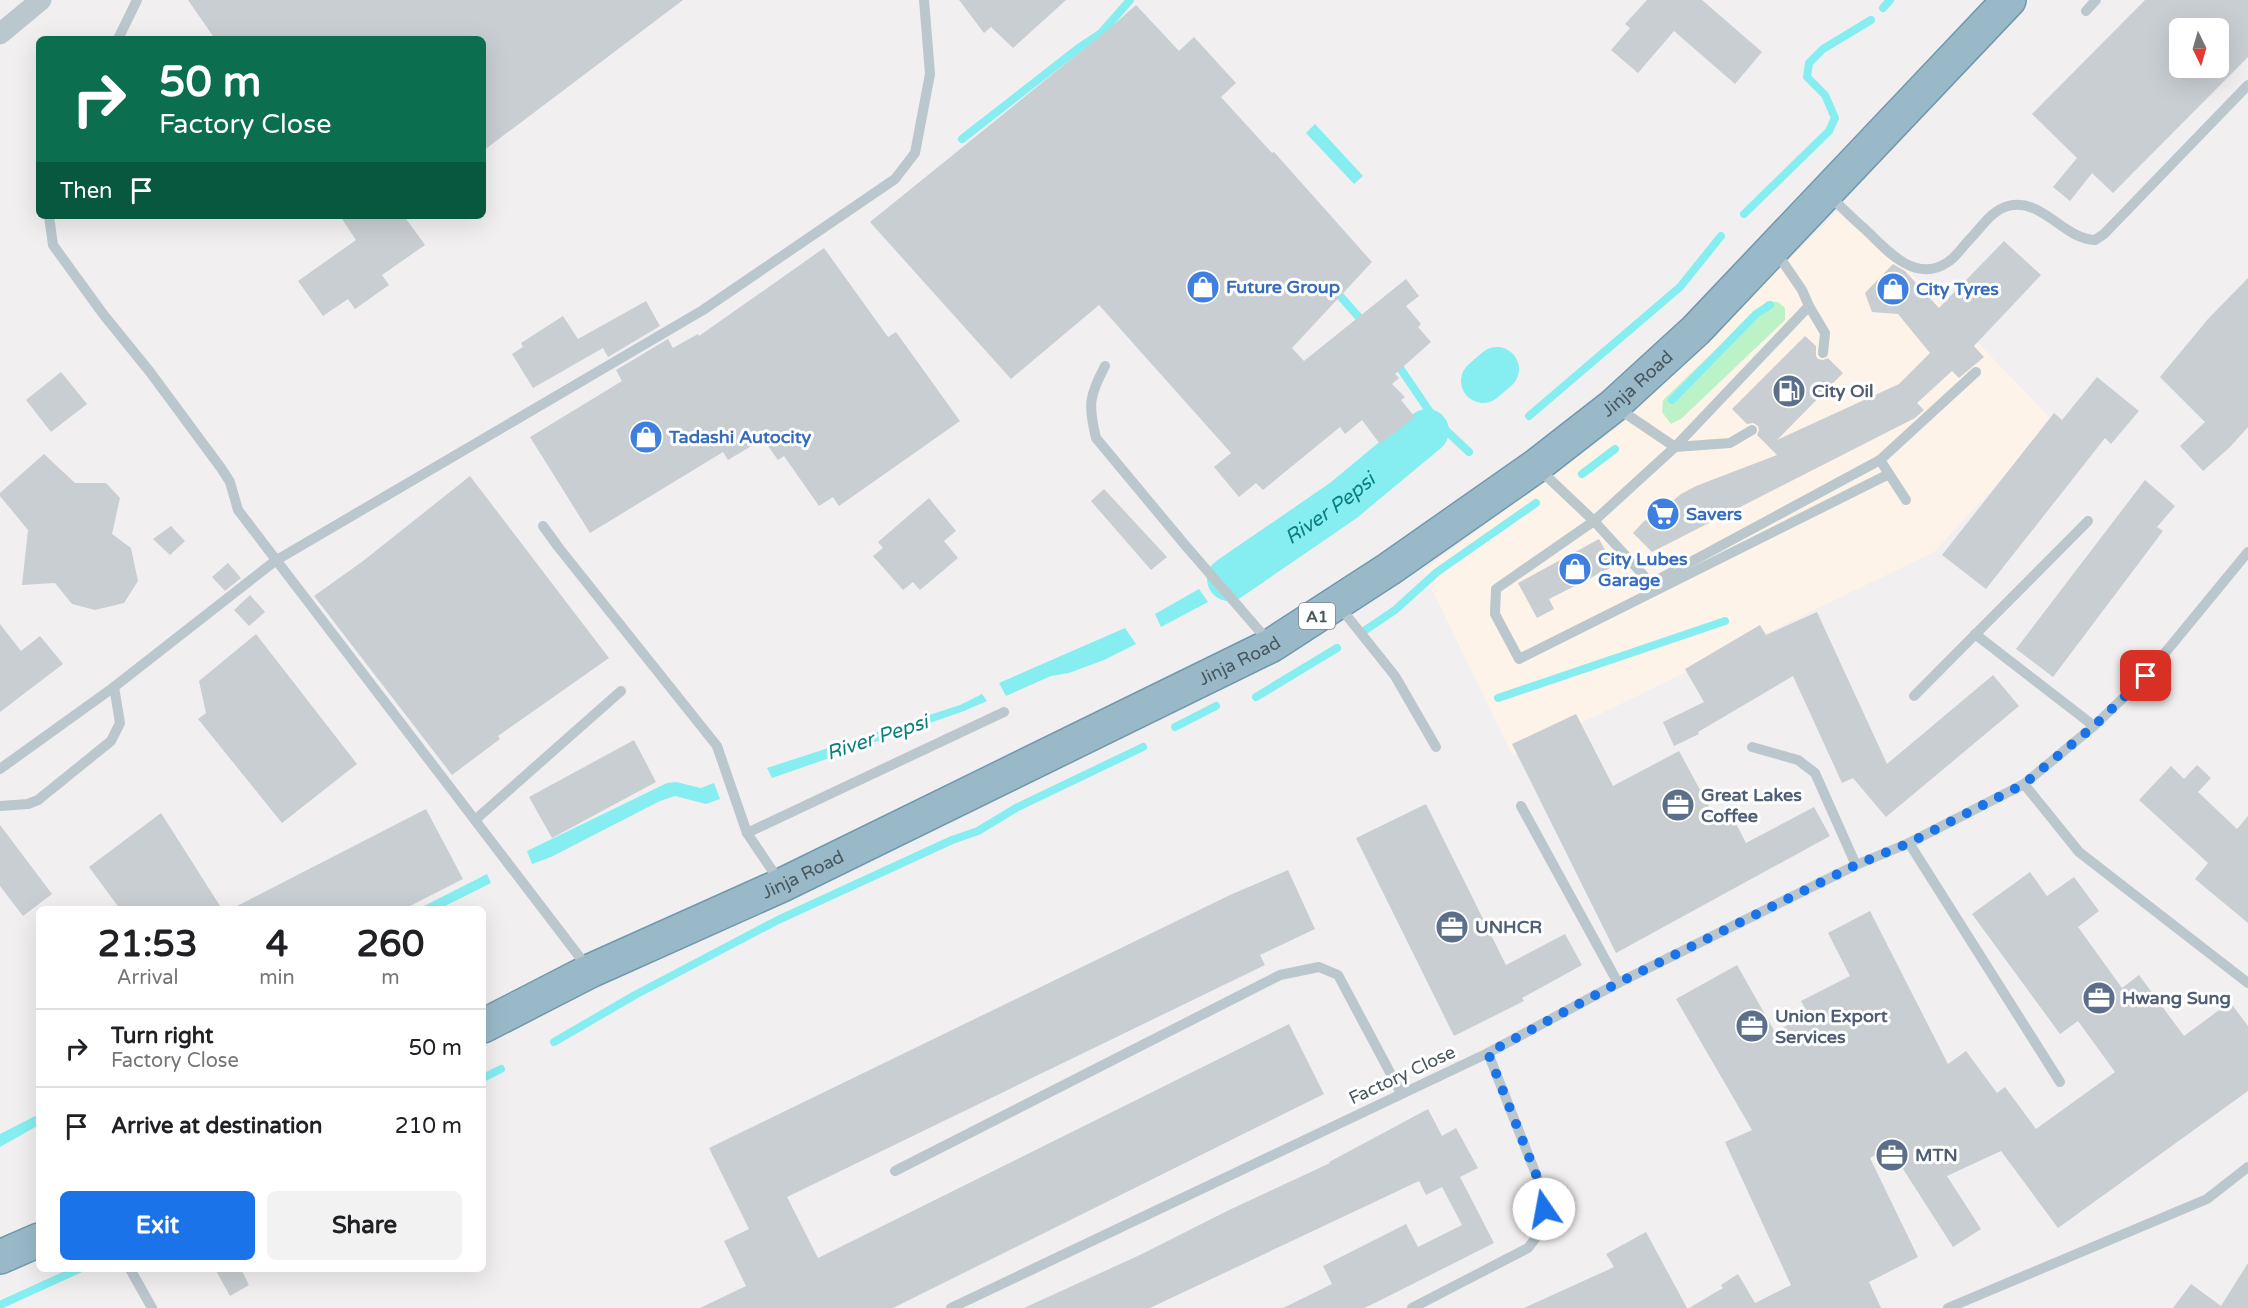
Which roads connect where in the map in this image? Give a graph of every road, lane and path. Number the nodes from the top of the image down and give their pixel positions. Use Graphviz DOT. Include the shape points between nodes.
graph roads {
  1 [pos="41,0"];
  2 [pos="137,0"];
  3 [pos="924,0"];
  4 [pos="2009,0"];
  5 [pos="2096,0"];
  6 [pos="2086,11"];
  7 [pos="0,34"];
  8 [pos="122,36"];
  9 [pos="2248,85"];
  10 [pos="1826,192"];
  11 [pos="49,219"];
  12 [pos="1773,247"];
  13 [pos="1809,306"];
  14 [pos="1823,353"];
  15 [pos="1105,366"];
  16 [pos="1976,372"];
  17 [pos="1613,406"];
  18 [pos="1752,430"];
  19 [pos="1675,447"];
  20 [pos="1880,460"];
  21 [pos="1536,466"];
  22 [pos="1889,474"];
  23 [pos="1906,500"];
  24 [pos="2088,520"];
  25 [pos="1594,522"];
  26 [pos="543,526"];
  27 [pos="2248,552"];
  28 [pos="275,561"];
  29 [pos="1653,587"];
  30 [pos="1337,603"];
  31 [pos="1975,634"];
  32 [pos="1272,645"];
  33 [pos="114,687"];
  34 [pos="621,691"];
  35 [pos="1914,696"];
  36 [pos="1004,712"];
  37 [pos="2094,726"];
  38 [pos="1436,747"];
  39 [pos="1752,747"];
  40 [pos="0,769"];
  41 [pos="2024,784"];
  42 [pos="0,806"];
  43 [pos="1521,806"];
  44 [pos="475,820"];
  45 [pos="747,833"];
  46 [pos="1909,843"];
  47 [pos="1856,865"];
  48 [pos="782,885"];
  49 [pos="590,971"];
  50 [pos="1618,983"];
  51 [pos="2248,983"];
  52 [pos="486,1024"];
  53 [pos="1488,1053"];
  54 [pos="2060,1082"];
  55 [pos="1401,1093"];
  56 [pos="2248,1167"];
  57 [pos="895,1171"];
  58 [pos="36,1241"];
  59 [pos="0,1257"];
  60 [pos="132,1272"];
  61 [pos="152,1308"];
  62 [pos="951,1308"];
  63 [pos="1412,1308"];
  64 [pos="1948,1308"];
  1 -- 7 [label="street"];
  2 -- 8 [label="lane"];
  3 -- 28 [label="lane" via="930,74 915,153 895,179 703,310"];
  4 -- 10 [label="highway, Jinja Road / A1"];
  5 -- 6 [label="lane"];
  9 -- 10 [label="lane" via="2095,240 2081,237 2030,206 2006,206 1948,262 1922,268 1893,258"];
  10 -- 12 [label="highway, Jinja Road / A1"];
  11 -- 28 [label="lane" via="53,245 221,468 230,482 238,510"];
  12 -- 13 [label="lane"];
  12 -- 17 [label="highway, Jinja Road / A1" via="1696,330"];
  13 -- 14 [label="lane" via="1825,333"];
  13 -- 19 [label="lane"];
  15 -- 32 [label="lane" via="1092,390 1091,417 1096,438"];
  16 -- 20 [label="lane"];
  17 -- 19 [label="lane"];
  17 -- 21 [label="highway, Jinja Road / A1"];
  18 -- 19 [label="lane" via="1730,442"];
  19 -- 25 [label="lane"];
  20 -- 22 [label="lane"];
  20 -- 29 [label="lane"];
  21 -- 25 [label="lane"];
  21 -- 30 [label="highway, Jinja Road / A1"];
  22 -- 23 [label="lane"];
  22 -- 29 [label="lane"];
  24 -- 31 [label="lane"];
  25 -- 29 [label="lane"];
  25 -- 29 [label="lane" via="1496,589 1496,614 1519,658"];
  26 -- 45 [label="lane" via="717,746"];
  27 -- 37 [label="lane, Factory Close" via="2146,676"];
  28 -- 33 [label="lane"];
  28 -- 44 [label="lane"];
  30 -- 32 [label="highway, Jinja Road / A1"];
  30 -- 38 [label="lane" via="1395,676"];
  31 -- 35 [label="lane"];
  31 -- 37 [label="lane"];
  32 -- 48 [label="highway, Jinja Road / A1"];
  33 -- 40 [label="lane"];
  33 -- 42 [label="lane" via="120,723 111,741 38,800"];
  34 -- 44 [label="lane"];
  36 -- 45 [label="lane"];
  37 -- 41 [label="lane, Factory Close"];
  39 -- 47 [label="lane" via="1798,760 1815,773"];
  41 -- 46 [label="lane, Factory Close"];
  41 -- 51 [label="lane" via="2079,852"];
  43 -- 50 [label="lane"];
  44 -- 49 [label="lane"];
  45 -- 48 [label="lane"];
  46 -- 47 [label="lane, Factory Close"];
  46 -- 54 [label="lane"];
  47 -- 50 [label="lane, Factory Close"];
  48 -- 49 [label="highway, Jinja Road / A1"];
  49 -- 52 [label="highway, Jinja Road / A1"];
  50 -- 53 [label="lane, Factory Close"];
  53 -- 55 [label="lane, Factory Close"];
  53 -- 63 [label="lane" via="1541,1187 1542,1230 1528,1248"];
  55 -- 57 [label="lane" via="1338,975 1319,967 1280,975"];
  55 -- 62 [label="lane, Factory Close"];
  56 -- 64 [label="lane" via="2207,1198"];
  58 -- 59 [label="highway"];
  60 -- 61 [label="lane"];
}
